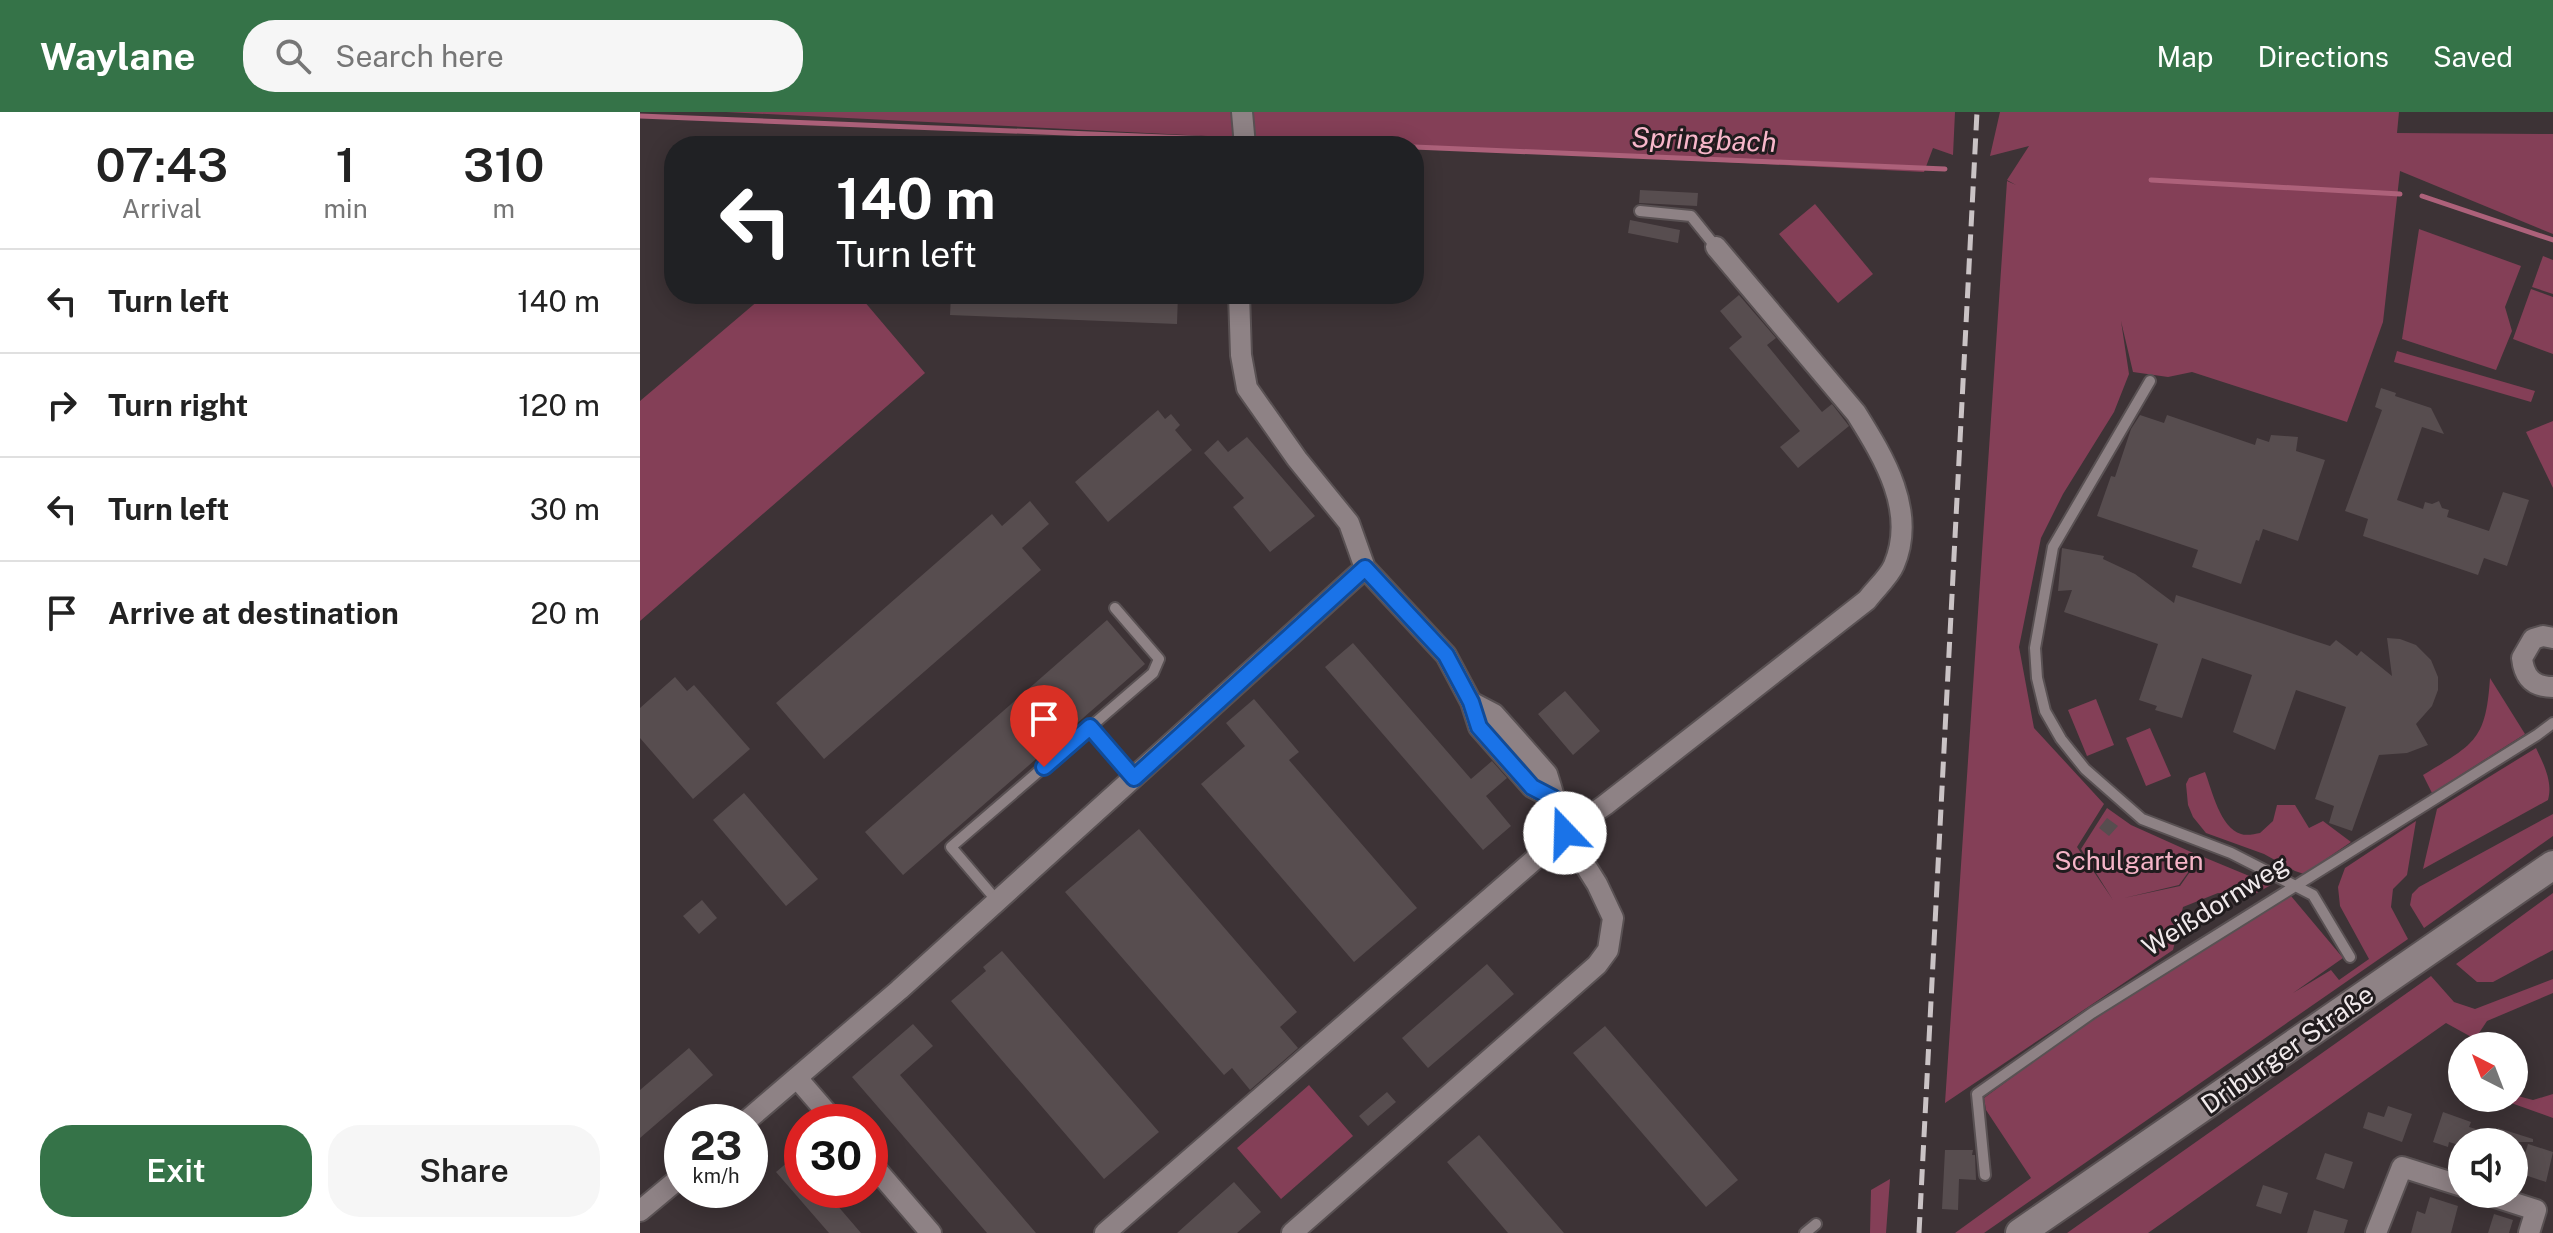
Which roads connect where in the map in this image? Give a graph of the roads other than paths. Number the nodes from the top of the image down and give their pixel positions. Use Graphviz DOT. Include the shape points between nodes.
graph roads {
  1 [pos="1242,112"];
  2 [pos="1244,136"];
  3 [pos="1640,211"];
  4 [pos="1716,247"];
  5 [pos="1239,304"];
  6 [pos="2150,381"];
  7 [pos="1365,568"];
  8 [pos="1115,608"];
  9 [pos="2553,638"];
  10 [pos="2553,687"];
  11 [pos="2553,702"];
  12 [pos="2553,723"];
  13 [pos="1090,727"];
  14 [pos="1134,778"];
  15 [pos="1565,833"];
  16 [pos="2553,865"];
  17 [pos="2295,885"];
  18 [pos="998,902"];
  19 [pos="2350,957"];
  20 [pos="797,1078"];
  21 [pos="766,1104"];
  22 [pos="819,1104"];
  23 [pos="1985,1175"];
  24 [pos="2448,1182"];
  25 [pos="888,1183"];
  26 [pos="664,1191"];
  27 [pos="2528,1207"];
  28 [pos="640,1211"];
  29 [pos="1816,1224"];
  30 [pos="931,1233"];
  31 [pos="1105,1233"];
  32 [pos="1292,1233"];
  33 [pos="1805,1233"];
  34 [pos="2020,1233"];
  35 [pos="2376,1233"];
  36 [pos="2529,1233"];
  1 -- 2 [label="street"];
  3 -- 4 [label="lane" via="1691,216"];
  4 -- 15 [label="street" via="1856,413 1892,477 1903,532 1893,567 1867,600"];
  5 -- 7 [label="street" via="1247,388 1349,523"];
  6 -- 17 [label="lane" via="2053,547 2035,648 2045,711 2085,769 2142,819 2231,853"];
  7 -- 14 [label="street"];
  7 -- 15 [label="street" via="1446,655 1471,702 1494,714 1547,774"];
  8 -- 13 [label="lane" via="1159,659 1153,673"];
  9 -- 10 [label="street" via="2533,639 2522,658 2526,676"];
  10 -- 11 [label="lane"];
  12 -- 17 [label="lane, Weißdornweg"];
  13 -- 14 [label="lane"];
  13 -- 18 [label="lane" via="951,847"];
  14 -- 18 [label="street"];
  15 -- 31 [label="street"];
  15 -- 32 [label="street" via="1613,918 1608,950 1583,978"];
  16 -- 34 [label="main road, Driburger Straße"];
  17 -- 19 [label="lane" via="2313,895"];
  17 -- 23 [label="lane, Weißdornweg" via="2092,1013 1977,1094"];
  18 -- 20 [label="street"];
  20 -- 21 [label="street"];
  20 -- 22 [label="street"];
  24 -- 35 [label="street" via="2402,1167"];
  25 -- 30 [label="street"];
  26 -- 28 [label="street"];
  27 -- 36 [label="street" via="2536,1210"];
  29 -- 33 [label="lane"];
}
